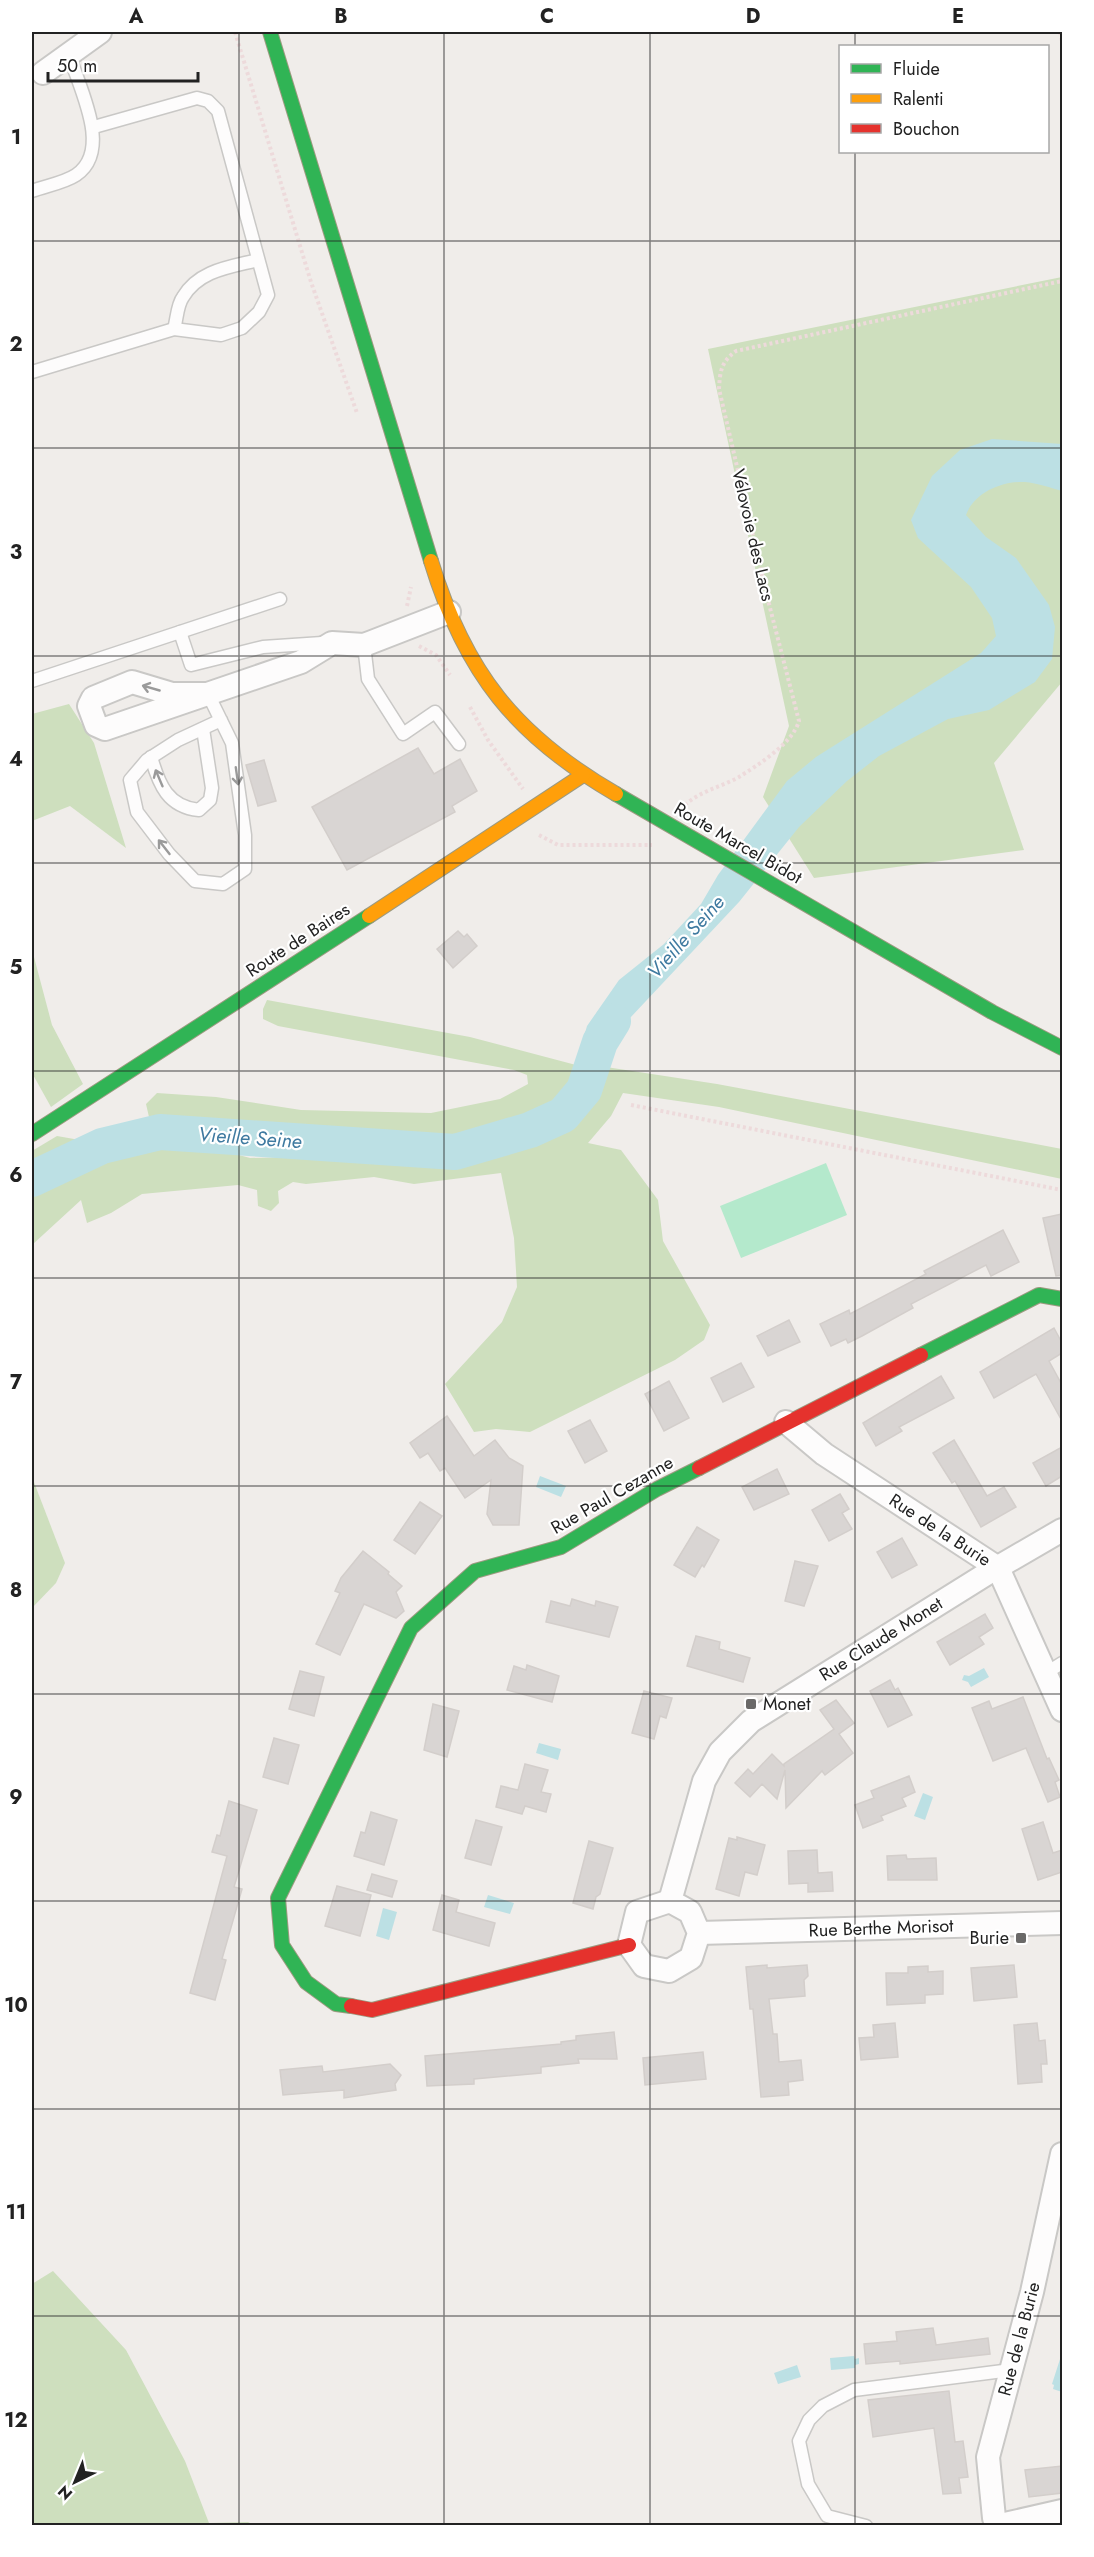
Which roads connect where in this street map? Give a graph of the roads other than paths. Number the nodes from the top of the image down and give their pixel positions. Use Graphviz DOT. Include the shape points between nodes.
graph roads {
  1 [pos="100,32"];
  2 [pos="270,32"];
  3 [pos="69,54"];
  4 [pos="43,73"];
  5 [pos="94,127"];
  6 [pos="32,191"];
  7 [pos="258,260"];
  8 [pos="174,329"];
  9 [pos="32,372"];
  10 [pos="280,598"];
  11 [pos="449,612"];
  12 [pos="180,632"];
  13 [pos="332,643"];
  14 [pos="364,645"];
  15 [pos="32,681"];
  16 [pos="208,694"];
  17 [pos="221,720"];
  18 [pos="203,729"];
  19 [pos="459,744"];
  20 [pos="151,757"];
  21 [pos="583,776"];
  22 [pos="1062,1048"];
  23 [pos="32,1134"];
  24 [pos="1062,1299"];
  25 [pos="786,1422"];
  26 [pos="1062,1530"];
  27 [pos="998,1568"];
  28 [pos="1054,1668"];
  29 [pos="1062,1710"];
  30 [pos="670,1901"];
  31 [pos="1062,1923"];
  32 [pos="699,1933"];
  33 [pos="629,1945"];
  34 [pos="1062,2154"];
  35 [pos="1011,2370"];
  36 [pos="1062,2511"];
  37 [pos="994,2525"];
  38 [pos="866,2526"];
  1 -- 3 [label="street"];
  2 -- 11 [label="street, Route Marcel Bidot"];
  3 -- 4 [label="street"];
  3 -- 5 [label="lane"];
  5 -- 6 [label="lane" via="93,151 85,166 75,176"];
  5 -- 7 [label="lane" via="197,98 208,101 218,111"];
  7 -- 8 [label="lane" via="213,271 194,282 182,298"];
  7 -- 8 [label="lane" via="268,295 259,312 242,328 221,335"];
  8 -- 9 [label="lane"];
  10 -- 12 [label="lane"];
  11 -- 14 [label="street"];
  11 -- 21 [label="street, Route Marcel Bidot" via="478,670 506,709"];
  12 -- 13 [label="lane" via="191,665 263,647"];
  12 -- 15 [label="lane"];
  13 -- 14 [label="street"];
  13 -- 16 [label="street" via="301,662"];
  14 -- 19 [label="lane" via="368,679 403,734 435,712"];
  16 -- 17 [label="lane"];
  17 -- 18 [label="lane"];
  17 -- 20 [label="lane, one-way" via="232,743 245,835 245,869 223,884 195,881 137,812 130,780"];
  18 -- 20 [label="lane"];
  18 -- 20 [label="lane, one-way" via="212,788 210,800 199,810 185,808 165,793"];
  21 -- 22 [label="street, Route Marcel Bidot" via="992,1012"];
  21 -- 23 [label="street, Route de Baires"];
  24 -- 25 [label="street, Rue Paul Cezanne" via="1039,1295"];
  25 -- 27 [label="street, Rue de la Burie" via="824,1454"];
  25 -- 33 [label="street, Rue Paul Cezanne" via="657,1489 561,1547 475,1571 411,1628 278,1898 282,1945 306,1982 336,2004 372,2010"];
  26 -- 27 [label="street, Rue Claude Monet"];
  27 -- 28 [label="street, Rue de la Burie"];
  27 -- 30 [label="street, Rue Claude Monet" via="750,1720 720,1752 704,1781"];
  28 -- 29 [label="street, Rue de la Burie"];
  30 -- 32 [label="street" via="690,1912"];
  30 -- 33 [label="street" via="637,1912"];
  31 -- 32 [label="street, Rue Berthe Morisot"];
  32 -- 33 [label="street" via="692,1958 669,1971 644,1966"];
  34 -- 35 [label="street, Rue de la Burie"];
  35 -- 37 [label="street, Rue de la Burie" via="988,2457"];
  35 -- 38 [label="lane" via="854,2390 823,2406 809,2420 800,2441 808,2484 827,2516"];
  36 -- 37 [label="street"];
}
